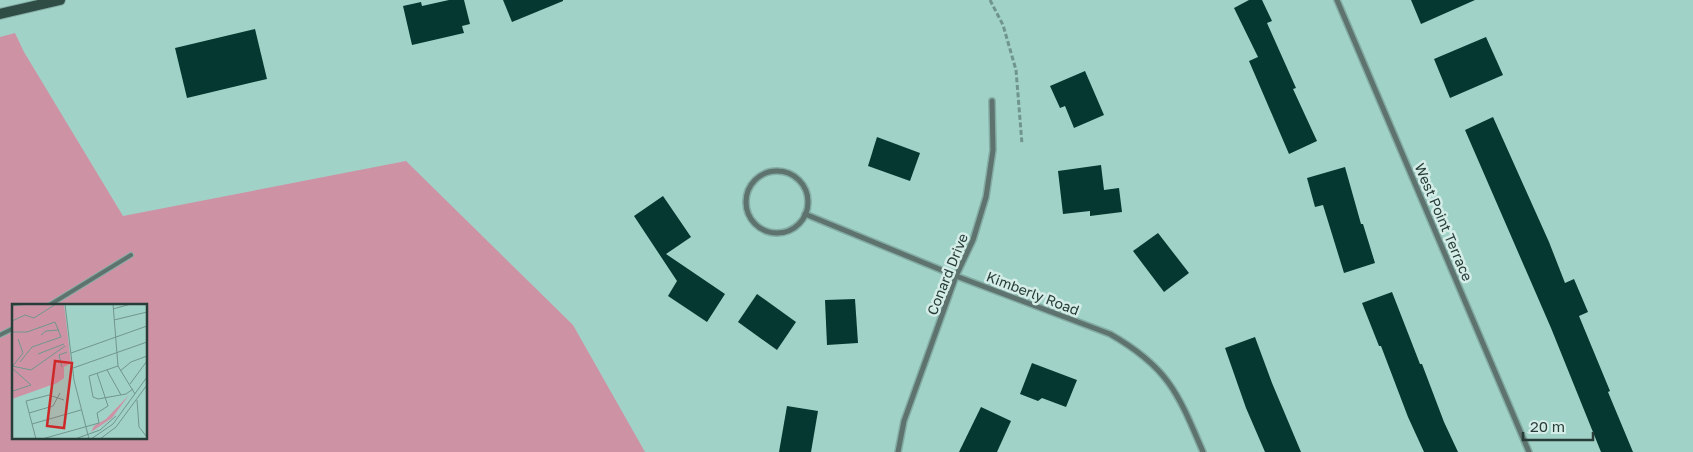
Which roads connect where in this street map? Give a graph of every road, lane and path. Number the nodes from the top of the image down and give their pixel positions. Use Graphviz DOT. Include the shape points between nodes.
graph roads {
  1 [pos="60,0"];
  2 [pos="990,0"];
  3 [pos="1337,0"];
  4 [pos="0,14"];
  5 [pos="992,101"];
  6 [pos="1022,144"];
  7 [pos="805,214"];
  8 [pos="131,255"];
  9 [pos="956,276"];
  10 [pos="51,304"];
  11 [pos="12,329"];
  12 [pos="0,335"];
  13 [pos="898,452"];
  14 [pos="1203,452"];
  15 [pos="1529,452"];
  1 -- 4 [label="main road"];
  2 -- 6 [label="path" via="1003,25 1016,70"];
  3 -- 15 [label="street, West Point Terrace"];
  5 -- 9 [label="street, Conard Drive" via="993,150 986,197 974,240"];
  7 -- 7 [label="street" via="808,205 804,187 791,174 782,171 764,173 756,178 746,195 751,219 762,230 772,233 792,229"];
  7 -- 9 [label="street, Kimberly Road"];
  8 -- 10 [label="lane"];
  9 -- 13 [label="street, Conard Drive" via="904,421"];
  9 -- 14 [label="street, Kimberly Road" via="1110,334 1129,345 1162,373 1174,390"];
  11 -- 12 [label="lane"];
}
